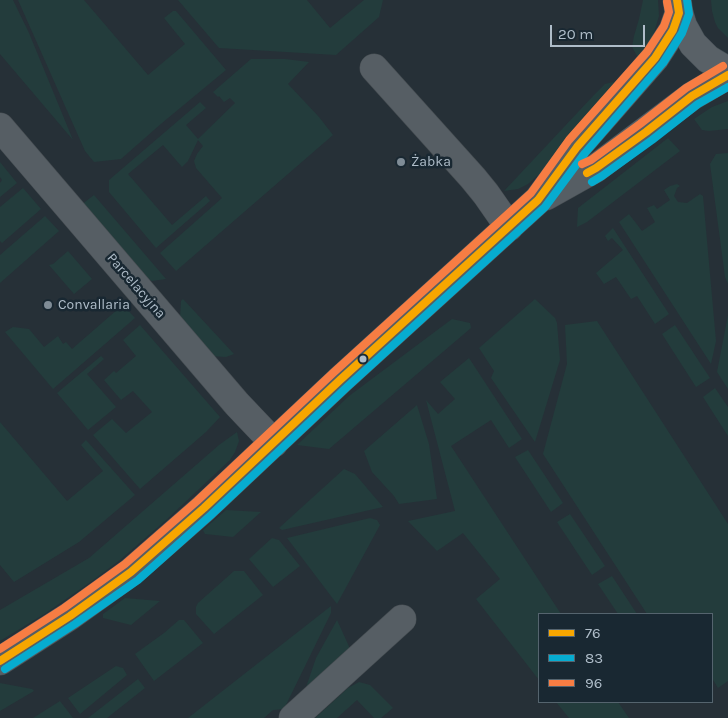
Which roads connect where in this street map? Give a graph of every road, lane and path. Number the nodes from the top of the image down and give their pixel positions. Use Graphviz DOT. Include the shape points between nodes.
graph roads {
  1 [pos="678,6"];
  2 [pos="374,68"];
  3 [pos="728,71"];
  4 [pos="728,75"];
  5 [pos="0,127"];
  6 [pos="538,200"];
  7 [pos="509,227"];
  8 [pos="274,443"];
  9 [pos="402,619"];
  10 [pos="0,661"];
  11 [pos="293,718"];
  1 -- 3 [label="main road" via="686,32 698,50"];
  1 -- 6 [label="street" via="673,30 655,58 577,147"];
  2 -- 7 [label="street" via="473,178"];
  4 -- 6 [label="street" via="692,96 596,168"];
  5 -- 8 [label="street, Parcelacyjna"];
  6 -- 7 [label="street"];
  7 -- 8 [label="street"];
  8 -- 10 [label="street" via="131,572"];
  9 -- 11 [label="street"];
}
